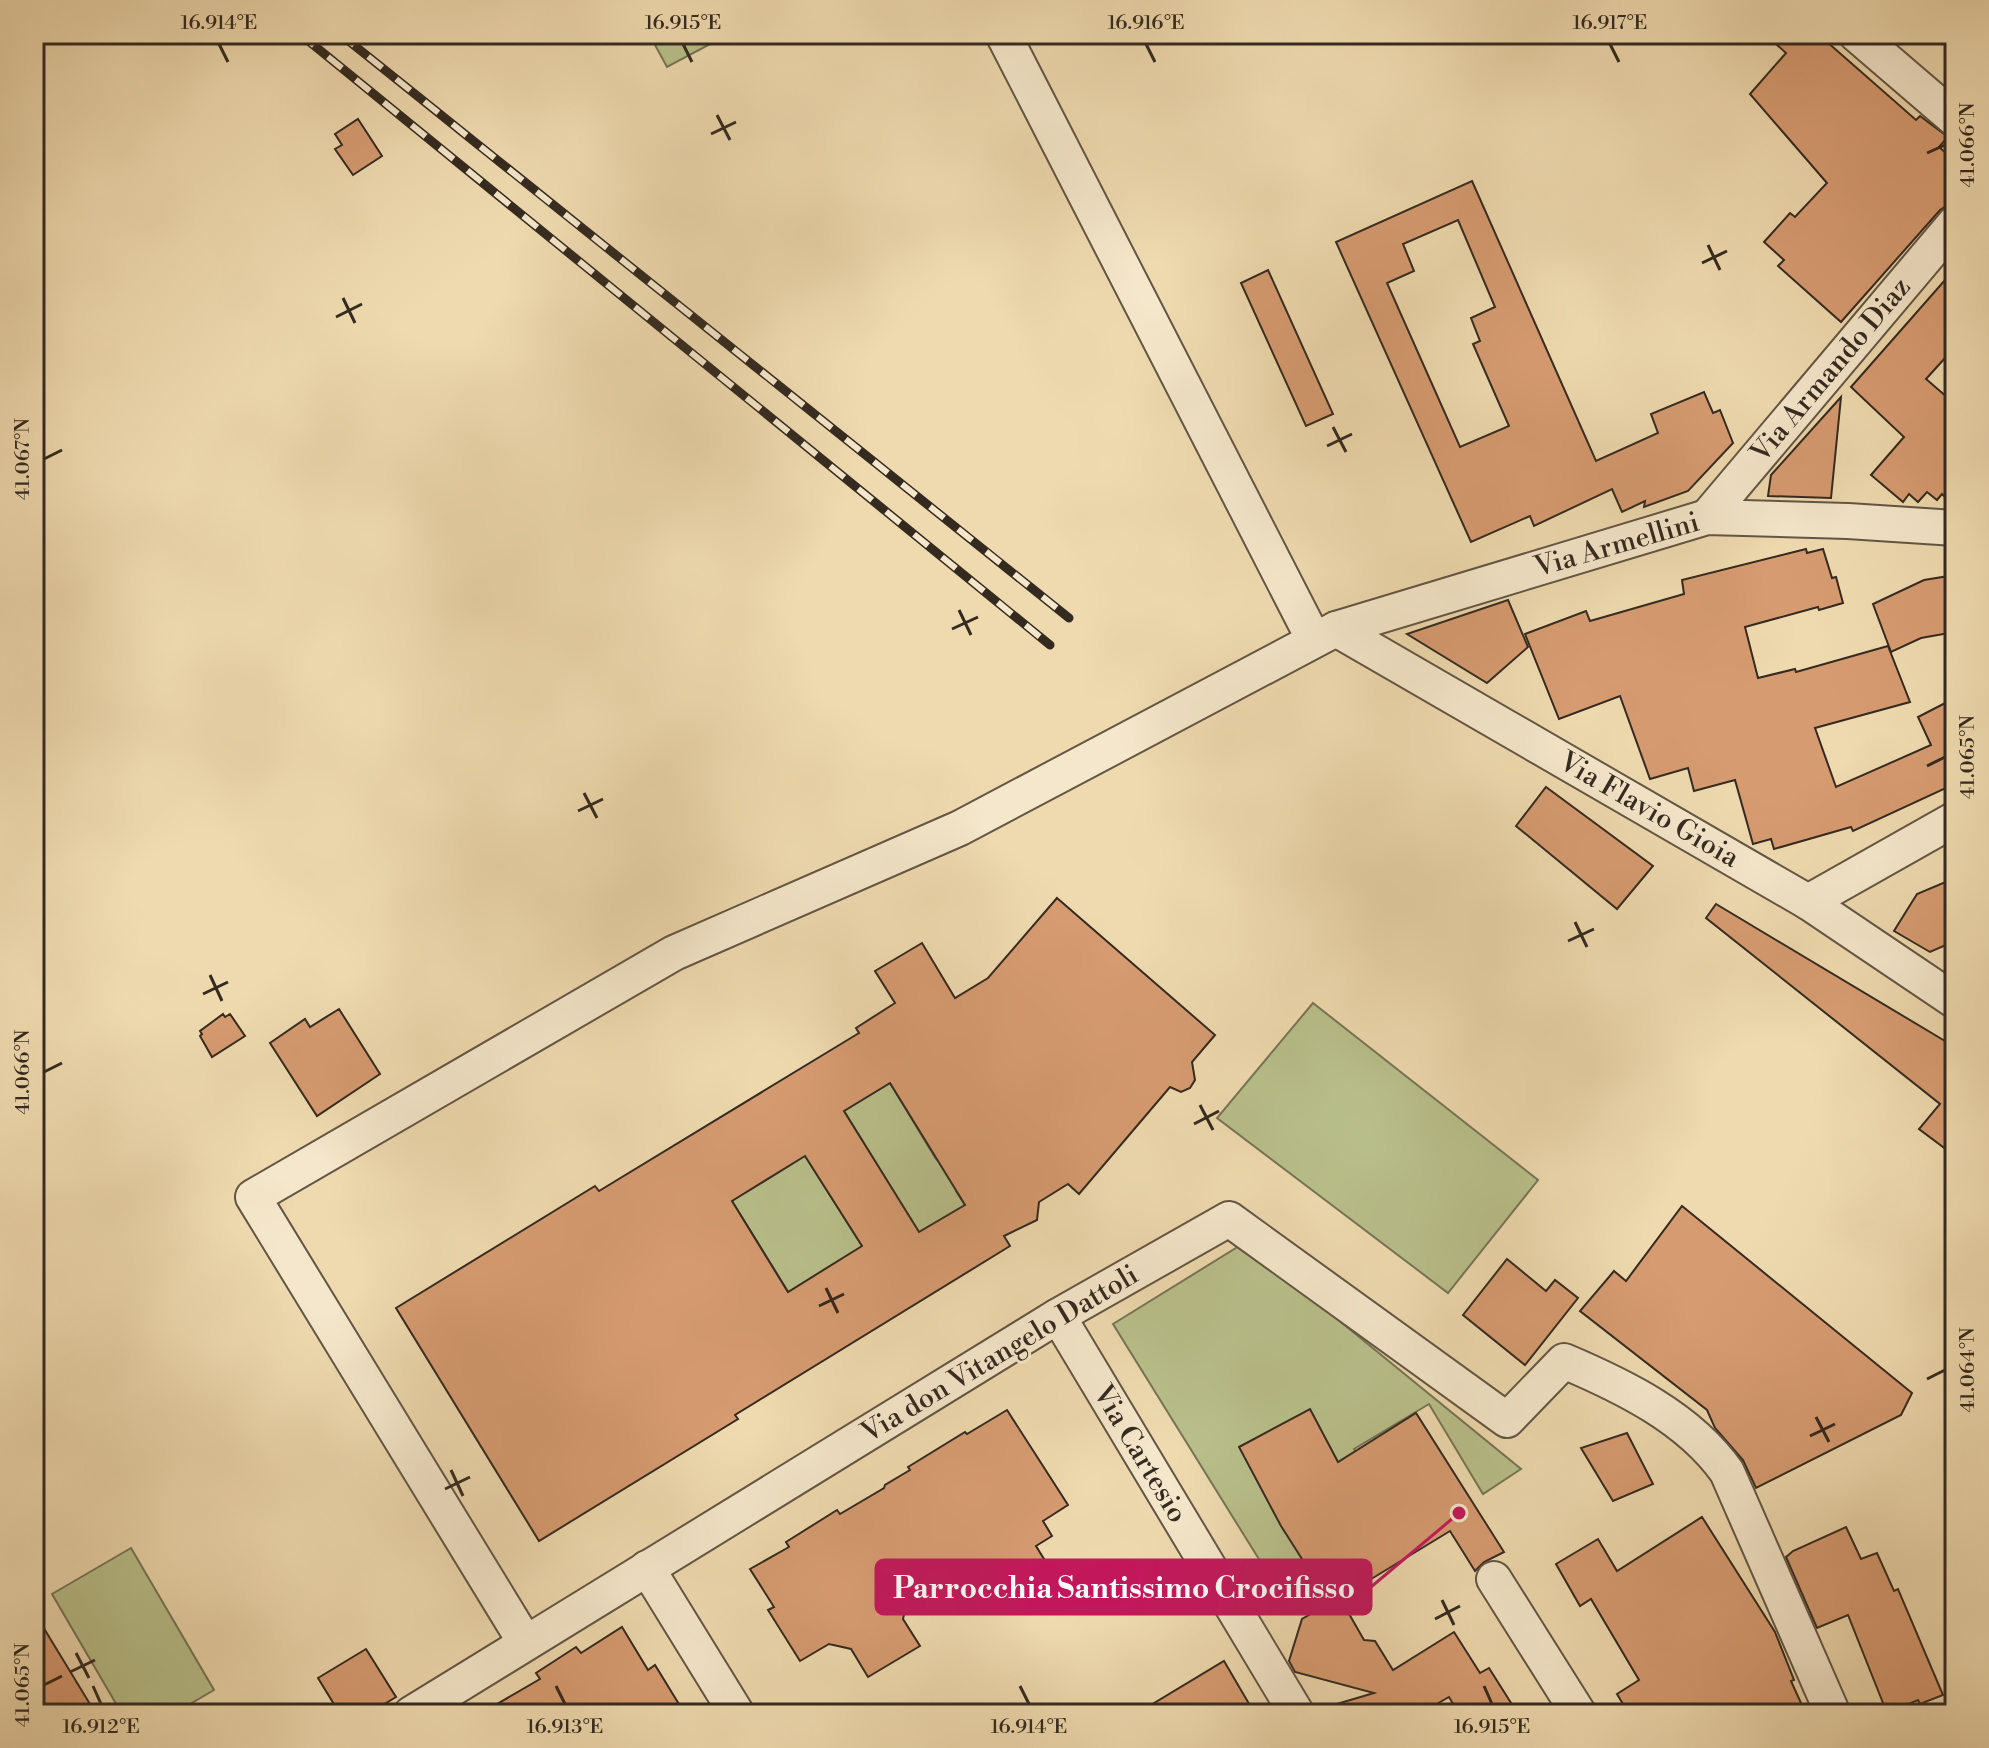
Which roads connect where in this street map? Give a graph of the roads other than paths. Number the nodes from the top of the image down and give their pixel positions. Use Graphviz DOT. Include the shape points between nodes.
graph roads {
  1 [pos="1003,34"];
  2 [pos="1856,34"];
  3 [pos="1955,119"];
  4 [pos="1955,223"];
  5 [pos="1707,517"];
  6 [pos="1955,528"];
  7 [pos="1325,635"];
  8 [pos="1955,819"];
  9 [pos="1808,902"];
  10 [pos="1955,1001"];
  11 [pos="1058,1316"];
  12 [pos="647,1568"];
  13 [pos="1494,1579"];
  14 [pos="525,1642"];
  15 [pos="411,1714"];
  16 [pos="737,1714"];
  17 [pos="1297,1714"];
  18 [pos="1579,1714"];
  19 [pos="1833,1714"];
  1 -- 7 [label="street"];
  2 -- 3 [label="street"];
  4 -- 5 [label="street, Via Armando Diaz"];
  5 -- 6 [label="street, Via Armellini"];
  5 -- 7 [label="street, Via Armellini"];
  7 -- 9 [label="street, Via Flavio Gioia"];
  7 -- 14 [label="street, Via Armellini" via="939,839 674,953 253,1197"];
  8 -- 9 [label="street"];
  9 -- 10 [label="street, Via Flavio Gioia"];
  11 -- 12 [label="street, Via don Vitangelo Dattoli"];
  11 -- 17 [label="street, Via Cartesio"];
  11 -- 19 [label="street, Via don Vitangelo Dattoli" via="1229,1219 1507,1420 1564,1361 1602,1377 1669,1416 1706,1446 1727,1472"];
  12 -- 14 [label="street, Via don Vitangelo Dattoli"];
  12 -- 16 [label="street"];
  13 -- 18 [label="street"];
  14 -- 15 [label="street, Via don Vitangelo Dattoli"];
}
